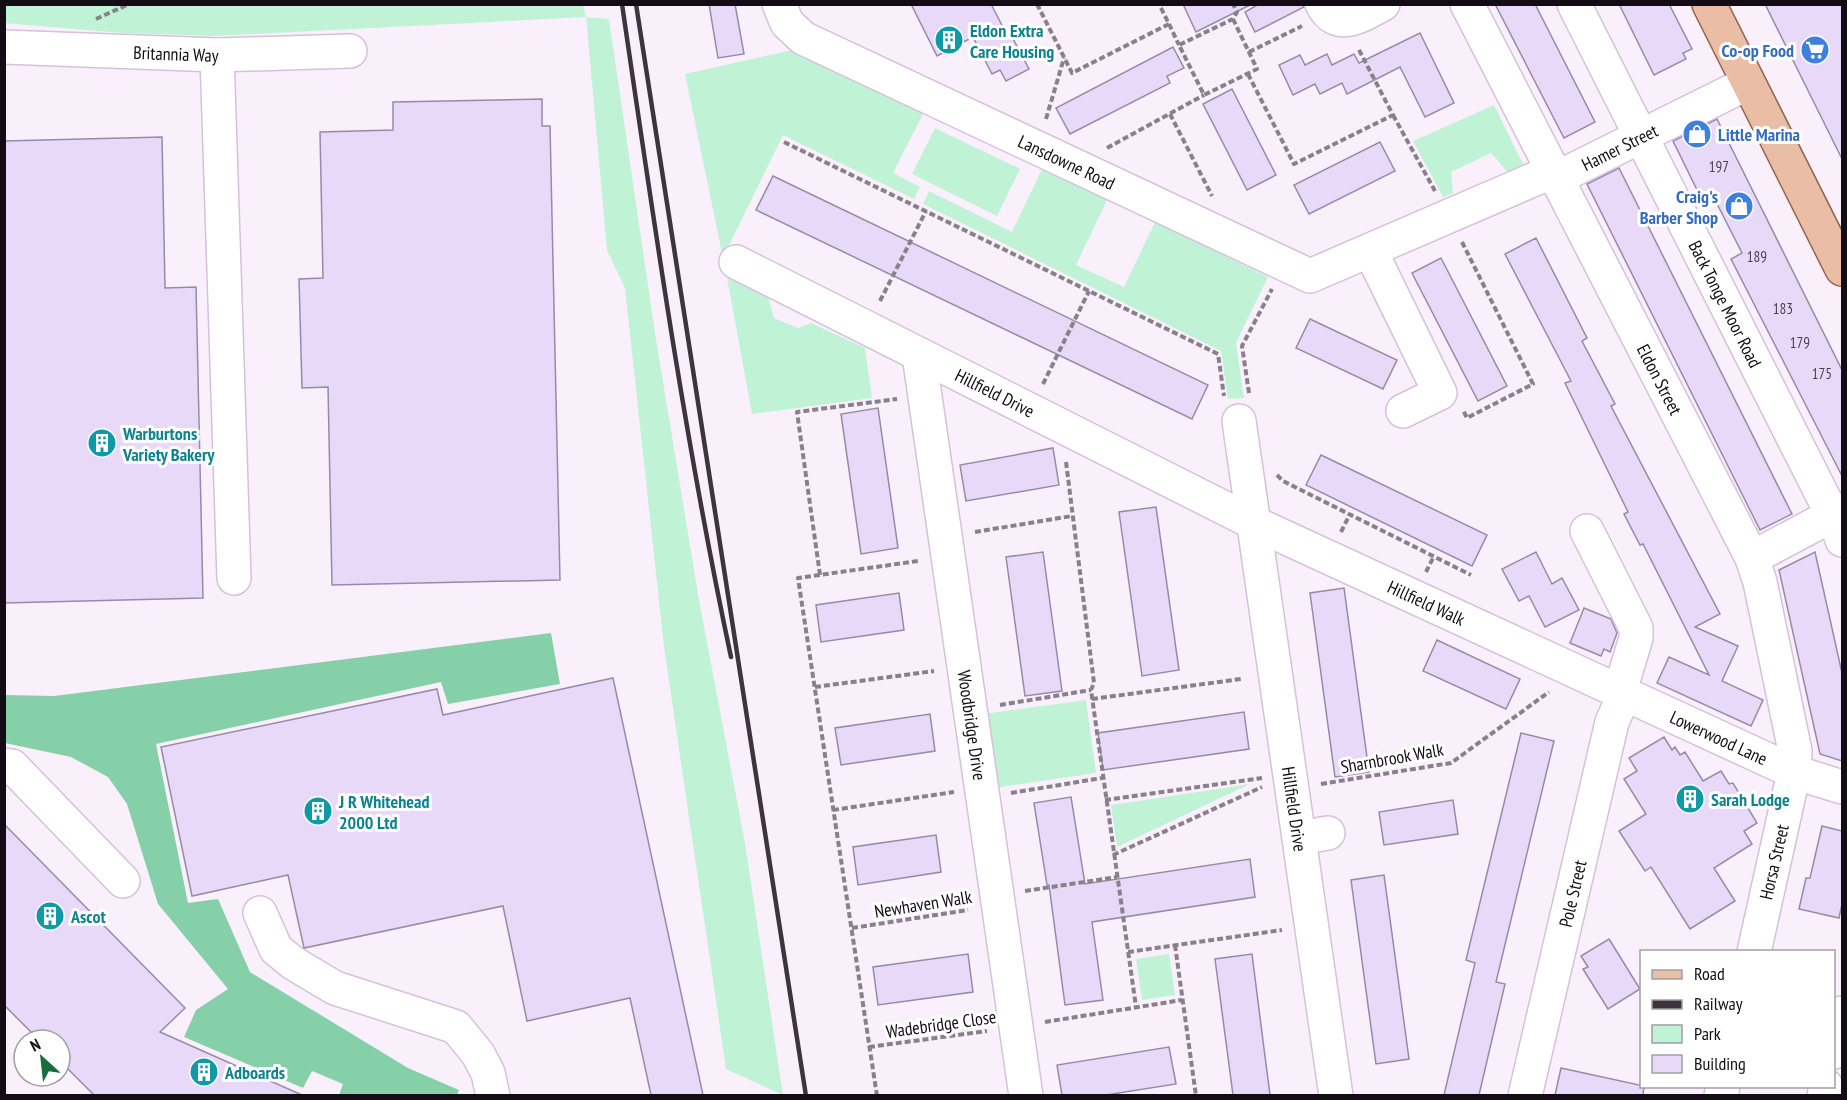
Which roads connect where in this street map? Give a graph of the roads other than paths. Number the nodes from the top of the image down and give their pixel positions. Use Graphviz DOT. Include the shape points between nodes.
graph roads {
  1 [pos="779,4"];
  2 [pos="1383,4"];
  3 [pos="1467,4"];
  4 [pos="1574,4"];
  5 [pos="1709,4"];
  6 [pos="1331,13"];
  7 [pos="4,47"];
  8 [pos="350,51"];
  9 [pos="217,56"];
  10 [pos="1748,83"];
  11 [pos="1641,136"];
  12 [pos="1553,176"];
  13 [pos="1371,252"];
  14 [pos="736,262"];
  15 [pos="1842,269"];
  16 [pos="919,355"];
  17 [pos="1403,411"];
  18 [pos="1239,421"];
  19 [pos="1839,522"];
  20 [pos="1254,523"];
  21 [pos="1587,531"];
  22 [pos="1752,558"];
  23 [pos="234,578"];
  24 [pos="1605,684"];
  25 [pos="4,765"];
  26 [pos="1794,772"];
  27 [pos="1842,787"];
  28 [pos="123,881"];
  29 [pos="260,913"];
  30 [pos="1754,950"];
  31 [pos="1842,1013"];
  32 [pos="1835,1043"];
  33 [pos="493,1095"];
  34 [pos="1026,1095"];
  35 [pos="1336,1095"];
  36 [pos="1525,1095"];
  1 -- 13 [label="street, Lansdowne Road" via="787,23 804,38 1075,165 1149,210 1211,230 1310,276"];
  2 -- 6 [label="street" via="1350,21"];
  3 -- 12 [label="street, Eldon Street"];
  4 -- 11 [label="street, Back Tonge Moor Road"];
  5 -- 10 [label="main road"];
  7 -- 9 [label="street, Britannia Way"];
  8 -- 9 [label="street, Britannia Way"];
  9 -- 23 [label="street"];
  10 -- 11 [label="street, Hamer Street"];
  10 -- 15 [label="main road"];
  11 -- 12 [label="street, Hamer Street"];
  11 -- 19 [label="street, Back Tonge Moor Road"];
  12 -- 13 [label="street, Lansdowne Road"];
  12 -- 22 [label="street, Eldon Street"];
  13 -- 17 [label="street" via="1440,393"];
  14 -- 16 [label="street, Hillfield Drive"];
  16 -- 20 [label="street, Hillfield Drive"];
  16 -- 34 [label="street, Woodbridge Drive"];
  18 -- 20 [label="street, Hillfield Drive"];
  19 -- 22 [label="street"];
  20 -- 24 [label="street, Hillfield Walk"];
  20 -- 35 [label="street, Hillfield Drive" via="1291,782 1314,835 1311,925"];
  21 -- 24 [label="street, Pole Street" via="1636,628 1636,638"];
  22 -- 26 [label="street, Eldon Street" via="1793,732"];
  24 -- 26 [label="street, Lowerwood Lane"];
  24 -- 36 [label="street, Pole Street" via="1612,722"];
  25 -- 28 [label="street" via="12,766"];
  26 -- 27 [label="street, Lowerwood Lane"];
  26 -- 30 [label="street, Horsa Street"];
  29 -- 33 [label="street" via="276,949 335,988 456,1027 478,1054"];
  31 -- 32 [label="street"];
}
